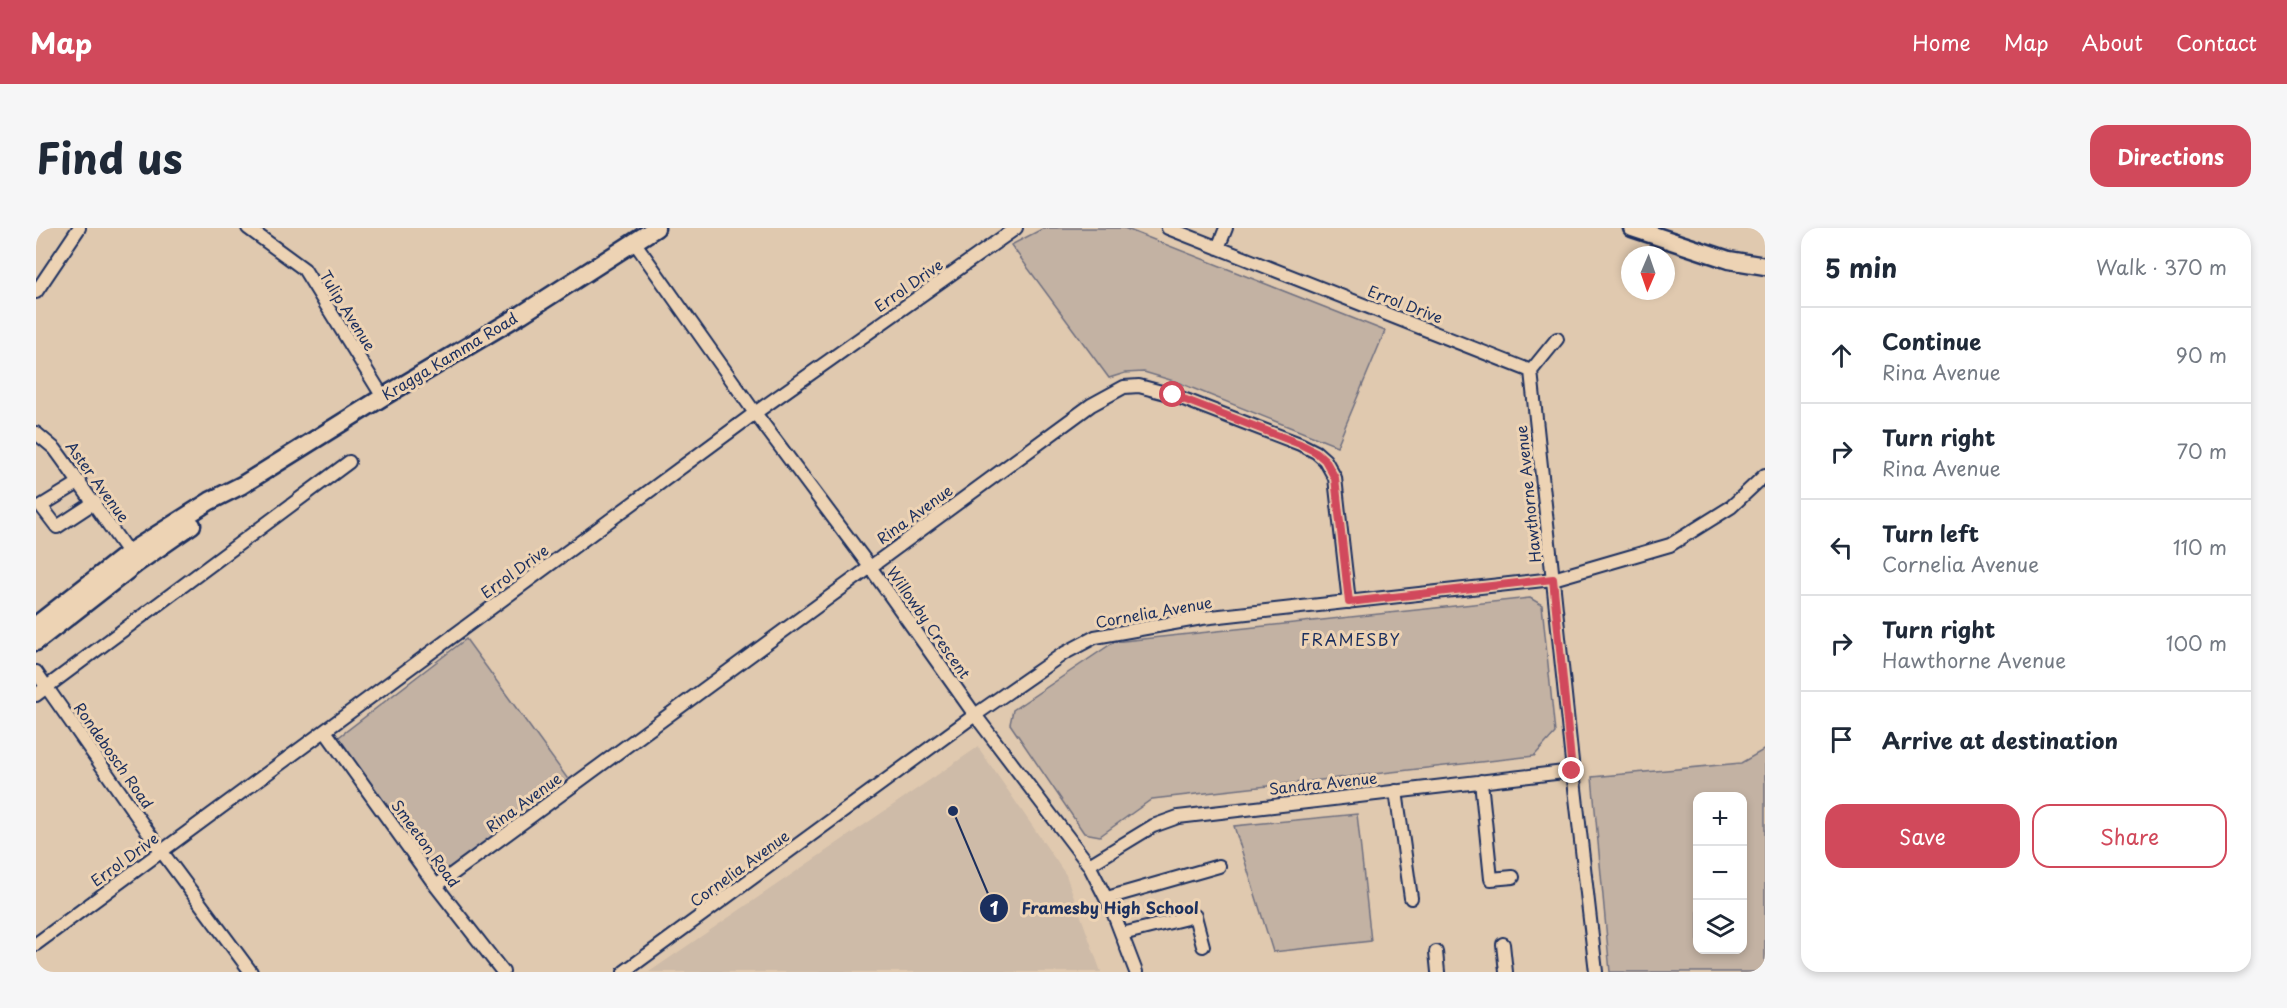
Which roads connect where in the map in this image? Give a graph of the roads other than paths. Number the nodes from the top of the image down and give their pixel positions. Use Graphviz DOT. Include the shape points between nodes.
graph roads {
  1 [pos="79,228"];
  2 [pos="248,228"];
  3 [pos="656,228"];
  4 [pos="1016,228"];
  5 [pos="1168,228"];
  6 [pos="1226,228"];
  7 [pos="1632,228"];
  8 [pos="635,243"];
  9 [pos="1218,248"];
  10 [pos="1765,266"];
  11 [pos="36,292"];
  12 [pos="1557,339"];
  13 [pos="1531,370"];
  14 [pos="383,397"];
  15 [pos="755,413"];
  16 [pos="36,433"];
  17 [pos="349,462"];
  18 [pos="1765,475"];
  19 [pos="80,482"];
  20 [pos="95,502"];
  21 [pos="132,558"];
  22 [pos="870,567"];
  23 [pos="1553,579"];
  24 [pos="1349,602"];
  25 [pos="36,625"];
  26 [pos="36,642"];
  27 [pos="36,672"];
  28 [pos="47,687"];
  29 [pos="36,695"];
  30 [pos="975,715"];
  31 [pos="325,731"];
  32 [pos="1572,771"];
  33 [pos="1481,782"];
  34 [pos="1396,791"];
  35 [pos="162,852"];
  36 [pos="1089,865"];
  37 [pos="1219,866"];
  38 [pos="1513,877"];
  39 [pos="436,886"];
  40 [pos="1107,898"];
  41 [pos="1411,898"];
  42 [pos="1122,934"];
  43 [pos="36,944"];
  44 [pos="1503,944"];
  45 [pos="1203,946"];
  46 [pos="1436,952"];
  47 [pos="251,972"];
  48 [pos="502,972"];
  49 [pos="624,972"];
  50 [pos="1136,972"];
  51 [pos="1438,972"];
  52 [pos="1506,972"];
  53 [pos="1596,972"];
  1 -- 11 [label="street"];
  2 -- 14 [label="street, Tulip Avenue" via="304,269"];
  3 -- 8 [label="main road, Kragga Kamma Road"];
  4 -- 15 [label="street, Errol Drive"];
  5 -- 9 [label="street, Errol Drive"];
  6 -- 9 [label="street"];
  7 -- 10 [label="main road" via="1729,260"];
  8 -- 14 [label="main road, Kragga Kamma Road"];
  8 -- 15 [label="street, Willowby Crescent"];
  9 -- 13 [label="street, Errol Drive"];
  12 -- 13 [label="street"];
  13 -- 23 [label="street, Hawthorne Avenue"];
  14 -- 21 [label="main road, Kragga Kamma Road" via="210,501"];
  15 -- 22 [label="street, Willowby Crescent"];
  15 -- 31 [label="street, Errol Drive"];
  16 -- 19 [label="street, Aster Avenue" via="55,449"];
  17 -- 28 [label="street"];
  18 -- 23 [label="street, Cornelia Avenue" via="1731,507 1670,546"];
  19 -- 20 [label="street, Aster Avenue"];
  19 -- 20 [label="street" via="41,506 57,527"];
  20 -- 21 [label="street, Aster Avenue"];
  21 -- 25 [label="main road, Kragga Kamma Road"];
  21 -- 26 [label="main road, Kragga Kamma Road"];
  22 -- 24 [label="street, Rina Avenue" via="1091,405 1124,387 1139,386 1173,395 1300,444 1325,460 1335,478"];
  22 -- 30 [label="street, Willowby Crescent"];
  22 -- 39 [label="street, Rina Avenue"];
  23 -- 24 [label="street, Cornelia Avenue"];
  23 -- 32 [label="street, Hawthorne Avenue"];
  24 -- 30 [label="street, Cornelia Avenue" via="1202,618 1095,637 1063,654"];
  27 -- 28 [label="street, Rondebosch Road"];
  28 -- 29 [label="street"];
  28 -- 35 [label="street, Rondebosch Road"];
  30 -- 36 [label="street, Willowby Crescent"];
  30 -- 49 [label="street, Cornelia Avenue"];
  31 -- 35 [label="street, Errol Drive"];
  31 -- 39 [label="street, Smeeton Road"];
  32 -- 33 [label="street, Sandra Avenue"];
  32 -- 53 [label="street, Hawthorne Avenue"];
  33 -- 34 [label="street, Sandra Avenue"];
  33 -- 38 [label="street" via="1491,879"];
  34 -- 36 [label="street, Sandra Avenue" via="1178,817 1153,826"];
  34 -- 41 [label="street"];
  35 -- 43 [label="street, Errol Drive"];
  35 -- 47 [label="street, Rondebosch Road"];
  36 -- 40 [label="street, Willowby Crescent"];
  37 -- 40 [label="street"];
  39 -- 48 [label="street, Smeeton Road"];
  40 -- 42 [label="street, Willowby Crescent"];
  42 -- 45 [label="street" via="1195,916"];
  42 -- 50 [label="street, Willowby Crescent"];
  44 -- 52 [label="street"];
  46 -- 51 [label="street"];
}
